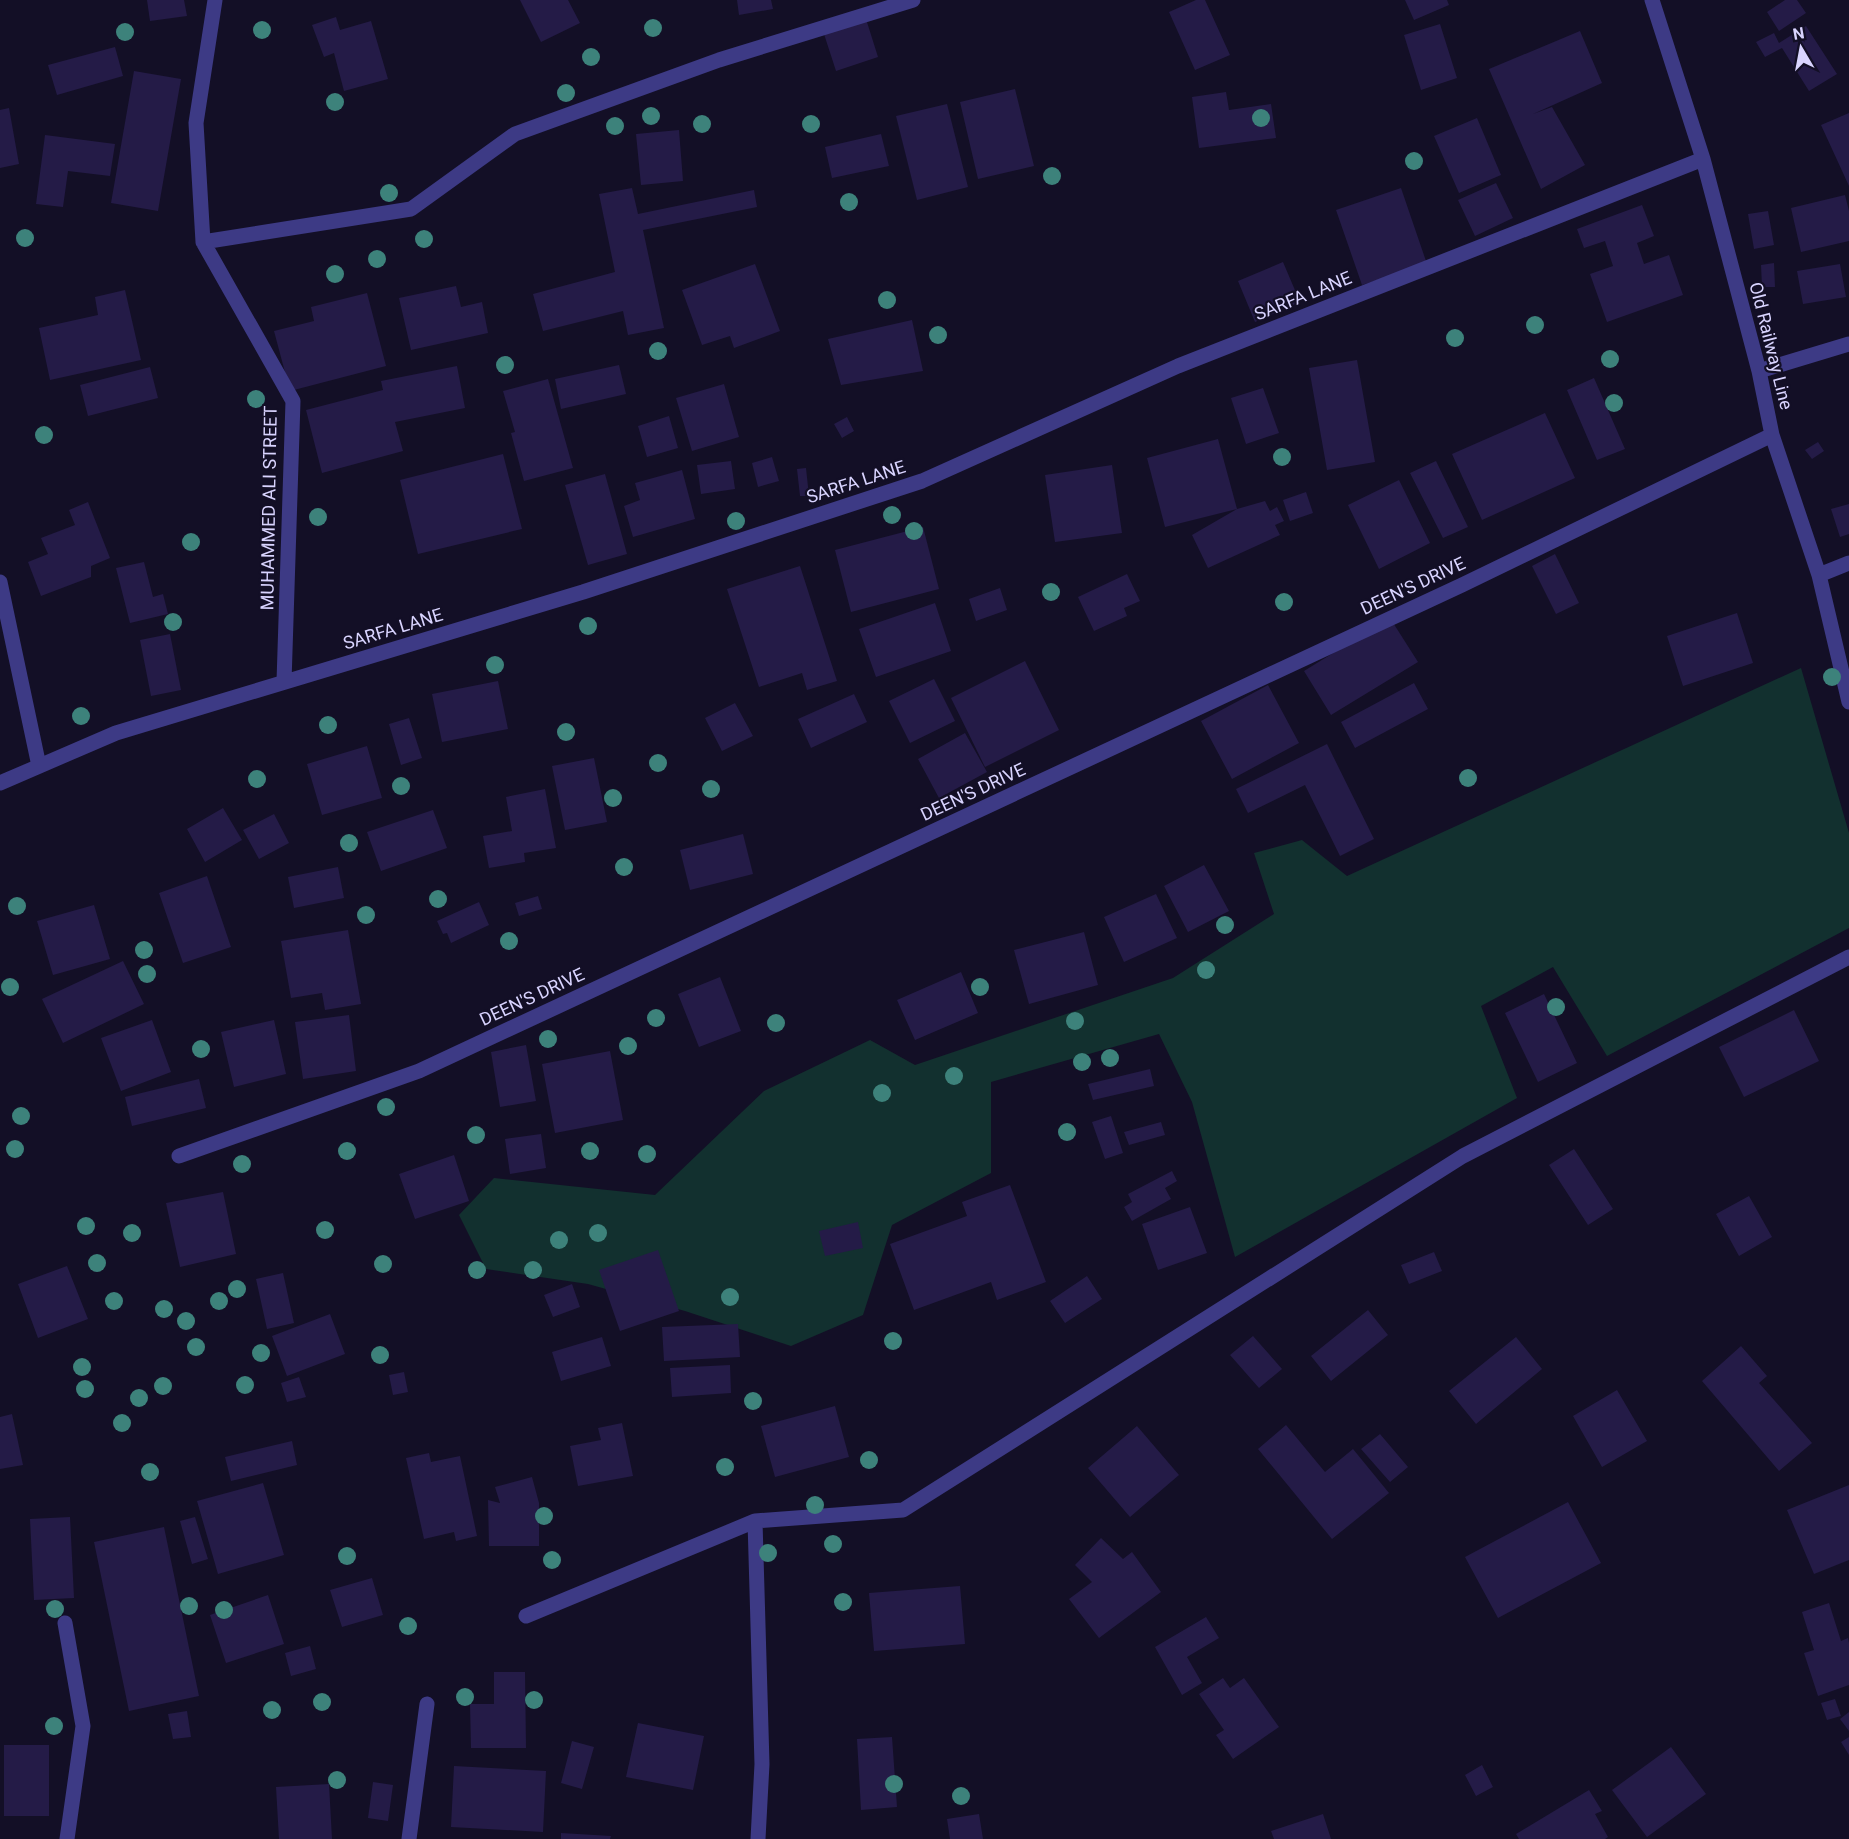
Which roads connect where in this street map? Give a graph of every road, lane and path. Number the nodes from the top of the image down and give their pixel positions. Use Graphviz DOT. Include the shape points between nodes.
graph roads {
  1 [pos="215,0"];
  2 [pos="913,0"];
  3 [pos="1652,0"];
  4 [pos="1703,159"];
  5 [pos="203,242"];
  6 [pos="1849,344"];
  7 [pos="1759,371"];
  8 [pos="1772,435"];
  9 [pos="1849,563"];
  10 [pos="1819,575"];
  11 [pos="0,582"];
  12 [pos="285,682"];
  13 [pos="1849,702"];
  14 [pos="39,766"];
  15 [pos="0,783"];
  16 [pos="1849,957"];
  17 [pos="179,1156"];
  18 [pos="755,1521"];
  19 [pos="526,1616"];
  20 [pos="65,1623"];
  21 [pos="427,1704"];
  22 [pos="67,1839"];
  23 [pos="409,1839"];
  24 [pos="758,1839"];
  1 -- 5 [label="street, MUHAMMED ALI STREET" via="196,123"];
  2 -- 5 [label="street" via="719,60 515,134 411,209"];
  3 -- 4 [label="street, Old Railway Line"];
  4 -- 7 [label="street, Old Railway Line"];
  4 -- 12 [label="street, SARFA LANE" via="1178,366 922,481 584,592"];
  5 -- 12 [label="street, MUHAMMED ALI STREET" via="293,401"];
  6 -- 7 [label="street"];
  7 -- 8 [label="street, Old Railway Line"];
  8 -- 10 [label="street, Old Railway Line"];
  8 -- 17 [label="street, DEEN'S DRIVE" via="1462,585 419,1071"];
  9 -- 10 [label="street"];
  10 -- 13 [label="street, Old Railway Line"];
  11 -- 14 [label="street"];
  12 -- 14 [label="street, SARFA LANE" via="116,733"];
  14 -- 15 [label="street, SARFA LANE"];
  16 -- 18 [label="street" via="1463,1156 903,1510"];
  18 -- 19 [label="street"];
  18 -- 24 [label="street" via="762,1764"];
  20 -- 22 [label="street" via="83,1726"];
  21 -- 23 [label="street"];
}
